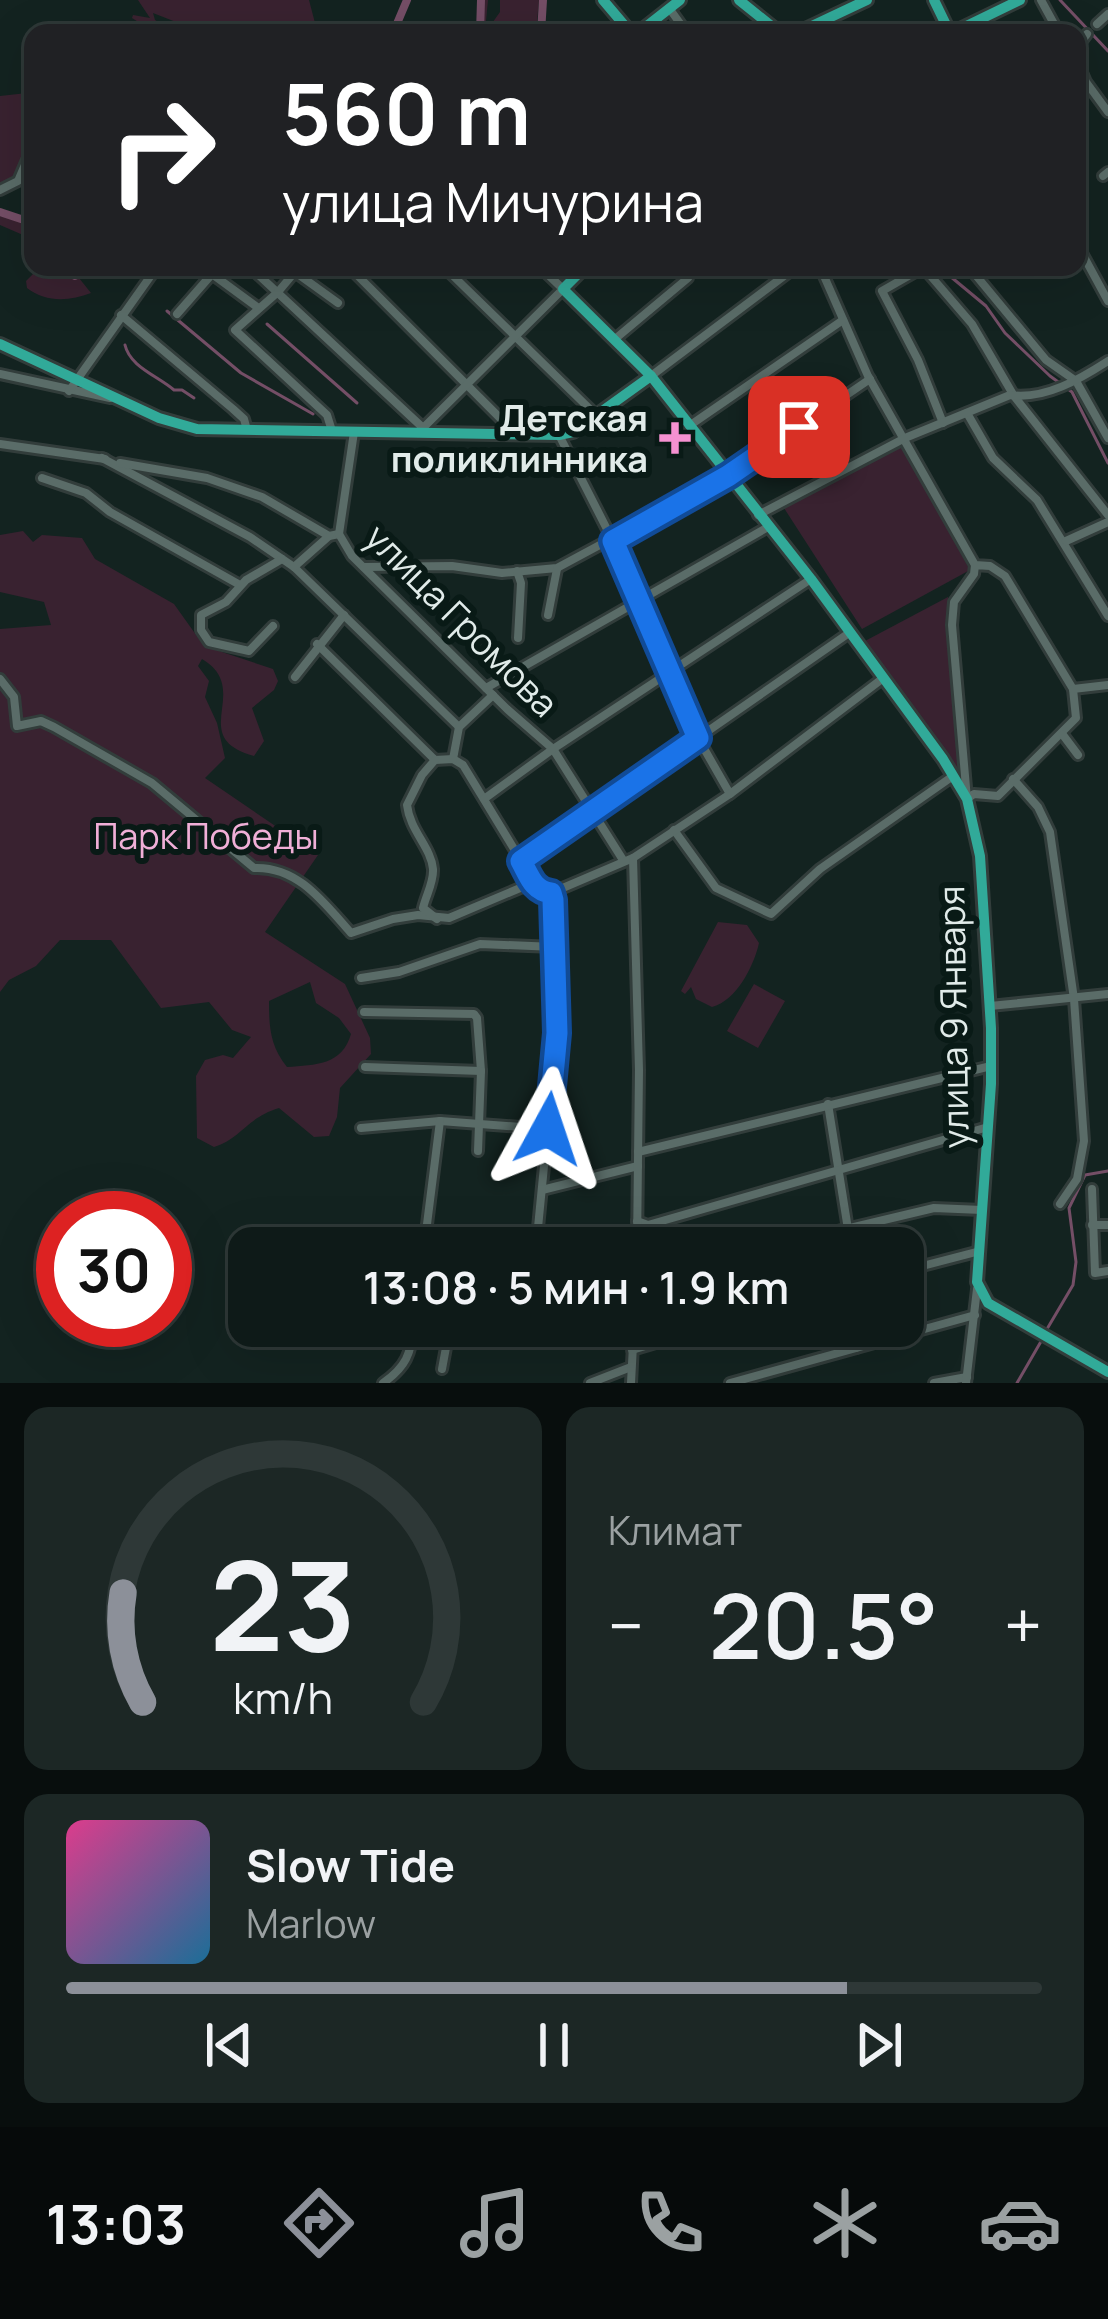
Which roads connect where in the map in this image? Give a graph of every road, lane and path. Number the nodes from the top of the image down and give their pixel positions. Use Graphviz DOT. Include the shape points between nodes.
graph roads {
  1 [pos="604,0"];
  2 [pos="739,0"];
  3 [pos="1019,0"];
  4 [pos="860,2"];
  5 [pos="674,4"];
  6 [pos="1108,14"];
  7 [pos="626,24"];
  8 [pos="646,24"];
  9 [pos="769,24"];
  10 [pos="815,24"];
  11 [pos="970,24"];
  12 [pos="1097,24"];
  13 [pos="1087,34"];
  14 [pos="1086,40"];
  15 [pos="1086,87"];
  16 [pos="1108,112"];
  17 [pos="24,167"];
  18 [pos="0,190"];
  19 [pos="1086,261"];
  20 [pos="151,276"];
  21 [pos="210,276"];
  22 [pos="215,276"];
  23 [pos="260,276"];
  24 [pos="291,276"];
  25 [pos="305,276"];
  26 [pos="358,276"];
  27 [pos="453,276"];
  28 [pos="549,276"];
  29 [pos="576,276"];
  30 [pos="784,276"];
  31 [pos="824,276"];
  32 [pos="908,276"];
  33 [pos="932,276"];
  34 [pos="976,276"];
  35 [pos="688,278"];
  36 [pos="563,289"];
  37 [pos="278,292"];
  38 [pos="1108,302"];
  39 [pos="338,303"];
  40 [pos="257,307"];
  41 [pos="177,314"];
  42 [pos="121,315"];
  43 [pos="843,320"];
  44 [pos="515,336"];
  45 [pos="614,340"];
  46 [pos="0,342"];
  47 [pos="1108,361"];
  48 [pos="0,374"];
  49 [pos="649,375"];
  50 [pos="870,379"];
  51 [pos="74,382"];
  52 [pos="1071,382"];
  53 [pos="466,383"];
  54 [pos="1014,396"];
  55 [pos="967,413"];
  56 [pos="596,415"];
  57 [pos="944,423"];
  58 [pos="689,425"];
  59 [pos="247,430"];
  60 [pos="419,430"];
  61 [pos="332,432"];
  62 [pos="354,433"];
  63 [pos="516,434"];
  64 [pos="559,435"];
  65 [pos="1108,438"];
  66 [pos="905,439"];
  67 [pos="0,444"];
  68 [pos="102,458"];
  69 [pos="727,476"];
  70 [pos="41,478"];
  71 [pos="757,515"];
  72 [pos="1108,518"];
  73 [pos="767,527"];
  74 [pos="334,535"];
  75 [pos="613,541"];
  76 [pos="1065,542"];
  77 [pos="282,559"];
  78 [pos="974,565"];
  79 [pos="295,567"];
  80 [pos="364,567"];
  81 [pos="557,568"];
  82 [pos="517,571"];
  83 [pos="810,580"];
  84 [pos="240,585"];
  85 [pos="639,603"];
  86 [pos="548,614"];
  87 [pos="344,615"];
  88 [pos="1108,616"];
  89 [pos="273,626"];
  90 [pos="848,633"];
  91 [pos="518,638"];
  92 [pos="317,644"];
  93 [pos="671,674"];
  94 [pos="295,677"];
  95 [pos="0,679"];
  96 [pos="882,680"];
  97 [pos="1108,685"];
  98 [pos="1073,689"];
  99 [pos="489,691"];
  100 [pos="459,727"];
  101 [pos="1063,735"];
  102 [pos="698,738"];
  103 [pos="553,748"];
  104 [pos="1078,755"];
  105 [pos="445,759"];
  106 [pos="953,776"];
  107 [pos="1013,779"];
  108 [pos="730,794"];
  109 [pos="484,799"];
  110 [pos="966,799"];
  111 [pos="592,813"];
  112 [pos="674,830"];
  113 [pos="521,861"];
  114 [pos="630,861"];
  115 [pos="532,883"];
  116 [pos="553,892"];
  117 [pos="436,919"];
  118 [pos="555,947"];
  119 [pos="362,978"];
  120 [pos="1108,994"];
  121 [pos="1074,999"];
  122 [pos="990,1006"];
  123 [pos="364,1012"];
  124 [pos="989,1066"];
  125 [pos="365,1067"];
  126 [pos="481,1071"];
  127 [pos="828,1104"];
  128 [pos="440,1121"];
  129 [pos="479,1123"];
  130 [pos="986,1127"];
  131 [pos="361,1128"];
  132 [pos="548,1129"];
  133 [pos="478,1151"];
  134 [pos="638,1152"];
  135 [pos="638,1166"];
  136 [pos="840,1169"];
  137 [pos="1093,1189"];
  138 [pos="542,1190"];
  139 [pos="1060,1204"];
  140 [pos="981,1210"];
  141 [pos="637,1220"];
  142 [pos="1092,1225"];
  143 [pos="1108,1225"];
  144 [pos="848,1226"];
  145 [pos="427,1227"];
  146 [pos="538,1227"];
  147 [pos="637,1227"];
  148 [pos="844,1227"];
  149 [pos="978,1251"];
  150 [pos="924,1265"];
  151 [pos="1108,1271"];
  152 [pos="976,1286"];
  153 [pos="973,1316"];
  154 [pos="411,1347"];
  155 [pos="446,1347"];
  156 [pos="632,1347"];
  157 [pos="642,1347"];
  158 [pos="856,1348"];
  159 [pos="632,1350"];
  160 [pos="631,1367"];
  161 [pos="442,1369"];
  162 [pos="1108,1374"];
  163 [pos="964,1380"];
  164 [pos="382,1383"];
  165 [pos="590,1383"];
  166 [pos="631,1383"];
  167 [pos="730,1383"];
  168 [pos="934,1383"];
  1 -- 7 [label="main road"];
  2 -- 9 [label="main road"];
  3 -- 11 [label="main road"];
  4 -- 10 [label="main road"];
  5 -- 8 [label="main road"];
  6 -- 12 [label="street"];
  13 -- 14 [label="street"];
  15 -- 16 [label="street"];
  17 -- 18 [label="street"];
  19 -- 38 [label="street"];
  20 -- 42 [label="street"];
  21 -- 41 [label="street"];
  22 -- 40 [label="street"];
  23 -- 37 [label="street"];
  24 -- 37 [label="street"];
  25 -- 39 [label="street"];
  26 -- 53 [label="street"];
  27 -- 44 [label="street"];
  28 -- 36 [label="street"];
  29 -- 36 [label="main road"];
  30 -- 49 [label="street"];
  31 -- 43 [label="street"];
  32 -- 57 [label="street" via="881,291"];
  33 -- 54 [label="street" via="972,324"];
  34 -- 52 [label="street"];
  35 -- 45 [label="street"];
  36 -- 44 [label="street"];
  36 -- 45 [label="main road"];
  37 -- 40 [label="street"];
  37 -- 60 [label="street"];
  40 -- 61 [label="street" via="235,330 316,404"];
  42 -- 51 [label="street"];
  42 -- 59 [label="street" via="233,409"];
  43 -- 50 [label="street"];
  43 -- 58 [label="street"];
  44 -- 53 [label="street"];
  44 -- 56 [label="street"];
  45 -- 49 [label="main road"];
  46 -- 51 [label="main road"];
  47 -- 52 [label="street"];
  48 -- 51 [label="street"];
  49 -- 56 [label="main road"];
  49 -- 58 [label="main road"];
  49 -- 69 [label="main road"];
  50 -- 66 [label="street"];
  50 -- 69 [label="street"];
  51 -- 59 [label="main road" via="197,429"];
  52 -- 54 [label="street"];
  52 -- 65 [label="street"];
  53 -- 60 [label="street"];
  53 -- 63 [label="street"];
  54 -- 55 [label="street"];
  54 -- 72 [label="street"];
  55 -- 57 [label="street"];
  55 -- 76 [label="street" via="985,448"];
  56 -- 63 [label="main road" via="559,434"];
  56 -- 64 [label="main road"];
  57 -- 66 [label="street"];
  58 -- 69 [label="main road"];
  59 -- 61 [label="main road"];
  60 -- 62 [label="main road"];
  60 -- 63 [label="main road"];
  61 -- 62 [label="main road"];
  62 -- 74 [label="street"];
  63 -- 64 [label="main road"];
  64 -- 75 [label="street"];
  66 -- 71 [label="street"];
  66 -- 78 [label="street"];
  67 -- 68 [label="street, улица Громова"];
  68 -- 74 [label="street, улица Громова" via="207,478"];
  68 -- 77 [label="street"];
  69 -- 71 [label="main road"];
  69 -- 75 [label="street"];
  70 -- 84 [label="street" via="86,494"];
  71 -- 73 [label="main road"];
  72 -- 76 [label="street"];
  73 -- 83 [label="main road"];
  73 -- 85 [label="street"];
  74 -- 79 [label="street"];
  74 -- 80 [label="street, улица Громова"];
  75 -- 81 [label="street"];
  75 -- 85 [label="street"];
  76 -- 88 [label="street"];
  77 -- 79 [label="street"];
  77 -- 84 [label="street"];
  78 -- 98 [label="street" via="1005,576"];
  78 -- 110 [label="street" via="954,602 952,626"];
  79 -- 87 [label="street"];
  80 -- 82 [label="street"];
  80 -- 99 [label="street, улица Громова"];
  81 -- 82 [label="street"];
  81 -- 86 [label="street"];
  82 -- 91 [label="street"];
  83 -- 90 [label="main road"];
  83 -- 93 [label="street"];
  84 -- 89 [label="street" via="201,615 209,642 249,651"];
  85 -- 93 [label="street"];
  85 -- 99 [label="street"];
  87 -- 92 [label="street"];
  87 -- 100 [label="street"];
  90 -- 96 [label="main road"];
  90 -- 102 [label="street"];
  92 -- 94 [label="street"];
  92 -- 105 [label="street"];
  93 -- 102 [label="street"];
  93 -- 103 [label="street"];
  95 -- 117 [label="street" via="14,698 17,726 54,727 152,783 254,868 288,874 315,892 352,933 393,919"];
  96 -- 106 [label="main road"];
  96 -- 106 [label="main road, улица 9 Января"];
  96 -- 108 [label="street"];
  97 -- 98 [label="street"];
  98 -- 101 [label="street" via="1076,718"];
  99 -- 100 [label="street"];
  99 -- 103 [label="street, улица Громова"];
  100 -- 105 [label="street"];
  101 -- 104 [label="street"];
  101 -- 107 [label="street"];
  102 -- 108 [label="street"];
  102 -- 111 [label="street"];
  103 -- 109 [label="street"];
  103 -- 111 [label="street, улица Громова"];
  105 -- 109 [label="street" via="464,765"];
  105 -- 117 [label="street" via="422,775 407,805 433,868 423,908"];
  106 -- 110 [label="main road, улица 9 Января"];
  106 -- 112 [label="street" via="820,869 771,914 716,888"];
  107 -- 110 [label="street" via="998,796"];
  107 -- 121 [label="street" via="1050,832"];
  108 -- 112 [label="street"];
  109 -- 113 [label="street"];
  110 -- 122 [label="main road, улица 9 Января" via="980,856"];
  110 -- 124 [label="main road, улица 9 Января" via="980,888"];
  111 -- 113 [label="street"];
  111 -- 114 [label="street, улица Громова"];
  112 -- 114 [label="street"];
  113 -- 115 [label="street"];
  114 -- 116 [label="street"];
  114 -- 134 [label="street"];
  115 -- 116 [label="street"];
  115 -- 117 [label="street"];
  116 -- 118 [label="street"];
  118 -- 119 [label="street" via="480,944"];
  118 -- 132 [label="street"];
  120 -- 121 [label="street"];
  121 -- 122 [label="street"];
  121 -- 139 [label="street" via="1084,1141 1077,1179"];
  122 -- 124 [label="main road, улица 9 Января"];
  123 -- 126 [label="street" via="474,1014"];
  124 -- 127 [label="street"];
  124 -- 130 [label="main road, улица 9 Января"];
  125 -- 126 [label="street"];
  126 -- 129 [label="street"];
  127 -- 134 [label="street"];
  127 -- 136 [label="street"];
  128 -- 129 [label="street"];
  128 -- 131 [label="street"];
  128 -- 145 [label="street"];
  129 -- 132 [label="street"];
  129 -- 133 [label="street"];
  130 -- 136 [label="street"];
  130 -- 140 [label="main road, улица 9 Января"];
  132 -- 138 [label="street"];
  134 -- 135 [label="street"];
  135 -- 138 [label="street"];
  135 -- 141 [label="street"];
  136 -- 141 [label="street" via="649,1225"];
  136 -- 144 [label="street"];
  137 -- 142 [label="street"];
  138 -- 146 [label="street"];
  140 -- 144 [label="street" via="934,1208"];
  140 -- 149 [label="main road, улица 9 Января"];
  141 -- 147 [label="street"];
  142 -- 143 [label="street"];
  142 -- 151 [label="street" via="1095,1273"];
  144 -- 148 [label="street"];
  149 -- 150 [label="street"];
  149 -- 152 [label="main road, улица 9 Января"];
  152 -- 153 [label="street"];
  152 -- 162 [label="main road" via="988,1304"];
  153 -- 158 [label="street"];
  153 -- 163 [label="street"];
  154 -- 164 [label="street"];
  155 -- 161 [label="street"];
  156 -- 159 [label="street"];
  157 -- 159 [label="street"];
  158 -- 167 [label="street"];
  159 -- 160 [label="street"];
  160 -- 165 [label="street"];
  160 -- 166 [label="street"];
  163 -- 168 [label="street"];
}
